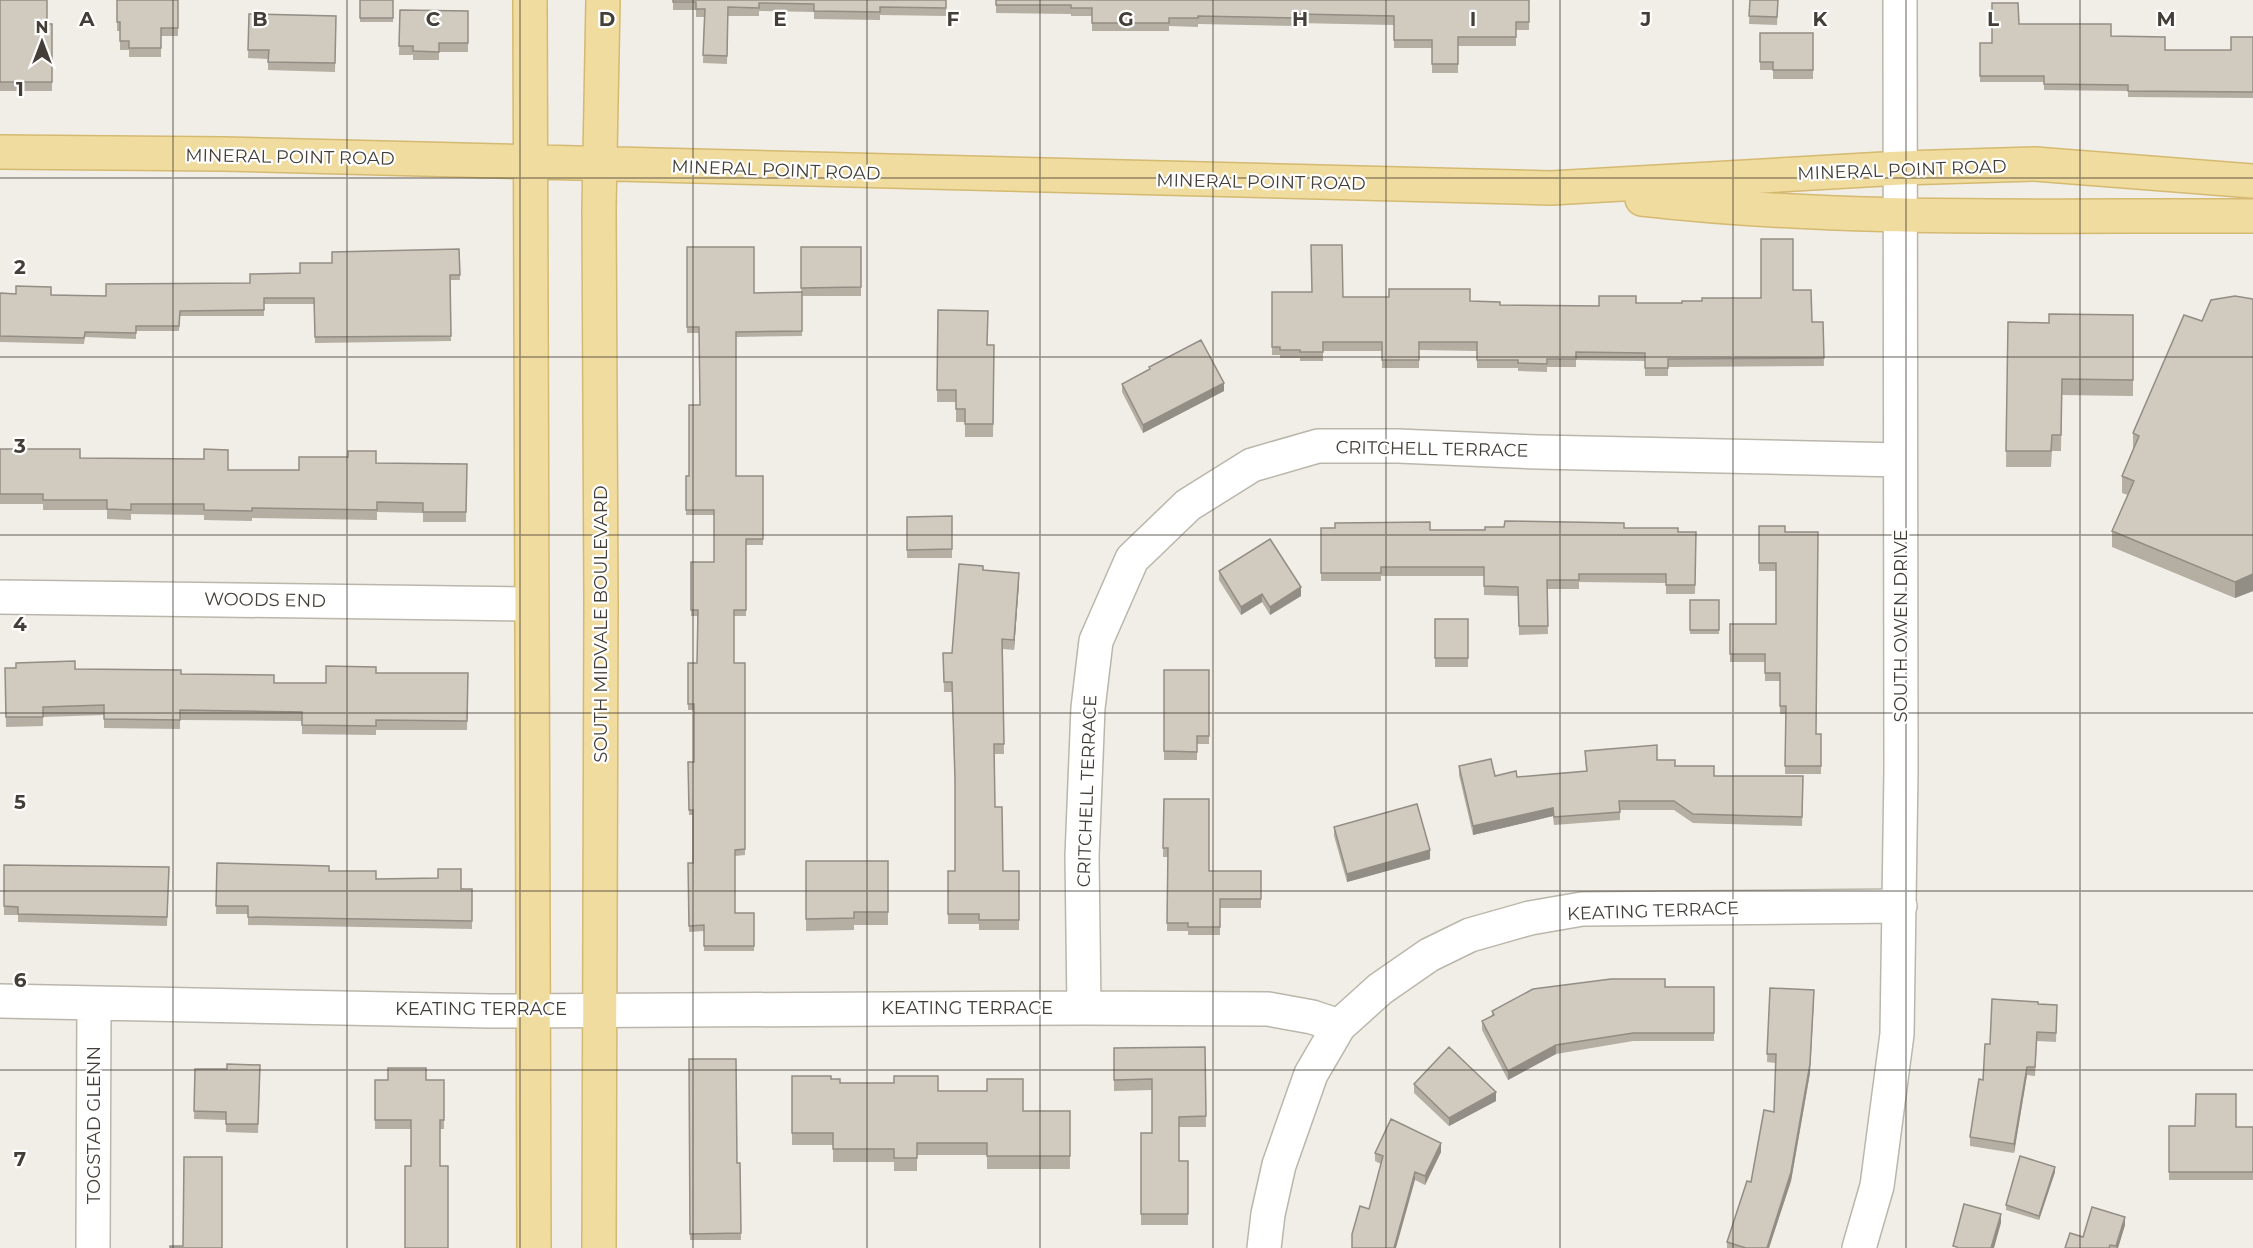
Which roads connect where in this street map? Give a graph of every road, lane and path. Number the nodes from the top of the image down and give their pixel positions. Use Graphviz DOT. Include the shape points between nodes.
graph roads {
  1 [pos="530,0"];
  2 [pos="603,0"];
  3 [pos="1900,0"];
  4 [pos="0,152"];
  5 [pos="530,163"];
  6 [pos="600,164"];
  7 [pos="1901,168"];
  8 [pos="2253,181"];
  9 [pos="1551,189"];
  10 [pos="1901,214"];
  11 [pos="2253,216"];
  12 [pos="1900,460"];
  13 [pos="0,597"];
  14 [pos="531,604"];
  15 [pos="1900,906"];
  16 [pos="0,1001"];
  17 [pos="94,1003"];
  18 [pos="1084,1008"];
  19 [pos="534,1010"];
  20 [pos="601,1010"];
  21 [pos="1339,1026"];
  22 [pos="93,1248"];
  23 [pos="534,1248"];
  24 [pos="599,1248"];
  25 [pos="1264,1248"];
  26 [pos="1859,1248"];
  1 -- 5 [label="main road"];
  2 -- 6 [label="main road, SOUTH MIDVALE BOULEVARD"];
  3 -- 7 [label="street, SOUTH OWEN DRIVE"];
  4 -- 5 [label="main road, MINERAL POINT ROAD"];
  5 -- 6 [label="main road, MINERAL POINT ROAD"];
  5 -- 14 [label="main road"];
  6 -- 9 [label="main road, MINERAL POINT ROAD"];
  6 -- 20 [label="main road, SOUTH MIDVALE BOULEVARD"];
  7 -- 8 [label="main road, MINERAL POINT ROAD" via="2035,164"];
  7 -- 9 [label="main road, MINERAL POINT ROAD"];
  7 -- 10 [label="street, SOUTH OWEN DRIVE"];
  9 -- 10 [label="main road, MINERAL POINT ROAD" via="1718,207"];
  10 -- 11 [label="main road, MINERAL POINT ROAD"];
  10 -- 12 [label="street, SOUTH OWEN DRIVE"];
  12 -- 15 [label="street, SOUTH OWEN DRIVE"];
  12 -- 18 [label="street, CRITCHELL TERRACE" via="1318,446 1252,465 1188,506 1132,559 1096,641 1088,708 1082,856"];
  13 -- 14 [label="street, WOODS END"];
  14 -- 19 [label="main road"];
  15 -- 21 [label="street, KEATING TERRACE" via="1582,909 1530,918 1470,935 1428,955 1380,989"];
  15 -- 26 [label="street, SOUTH OWEN DRIVE" via="1897,1034 1877,1186"];
  16 -- 17 [label="street, KEATING TERRACE"];
  17 -- 19 [label="street, KEATING TERRACE"];
  17 -- 22 [label="street, TOGSTAD GLENN"];
  18 -- 20 [label="street, KEATING TERRACE"];
  18 -- 21 [label="street, KEATING TERRACE" via="1268,1009"];
  19 -- 20 [label="street, KEATING TERRACE"];
  19 -- 23 [label="main road"];
  20 -- 24 [label="main road, SOUTH MIDVALE BOULEVARD"];
  21 -- 25 [label="street" via="1311,1074 1283,1155"];
}
